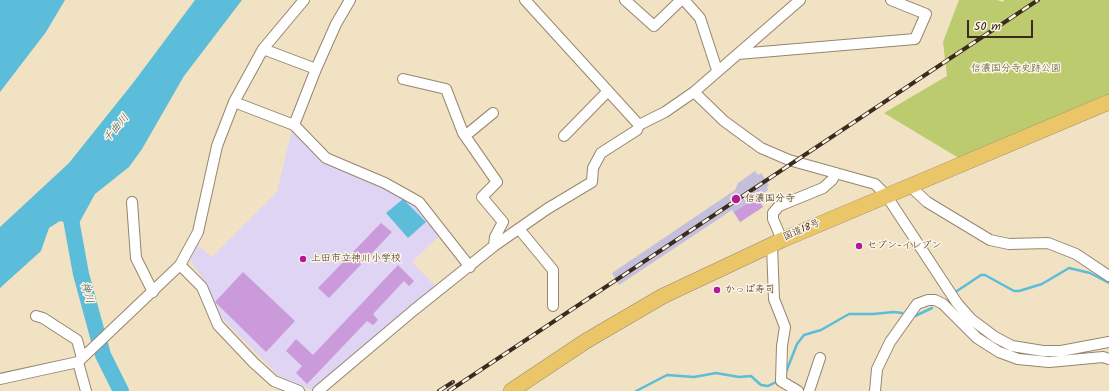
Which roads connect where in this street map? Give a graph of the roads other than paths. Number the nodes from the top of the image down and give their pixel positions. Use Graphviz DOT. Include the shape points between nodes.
graph roads {
  1 [pos="304,0"];
  2 [pos="350,0"];
  3 [pos="525,0"];
  4 [pos="625,0"];
  5 [pos="682,0"];
  6 [pos="891,0"];
  7 [pos="794,2"];
  8 [pos="263,49"];
  9 [pos="738,54"];
  10 [pos="316,69"];
  11 [pos="717,70"];
  12 [pos="403,80"];
  13 [pos="608,91"];
  14 [pos="694,92"];
  15 [pos="234,102"];
  16 [pos="1109,102"];
  17 [pos="493,113"];
  18 [pos="294,125"];
  19 [pos="639,126"];
  20 [pos="465,136"];
  21 [pos="564,136"];
  22 [pos="836,173"];
  23 [pos="910,186"];
  24 [pos="886,195"];
  25 [pos="132,202"];
  26 [pos="519,228"];
  27 [pos="777,243"];
  28 [pos="494,246"];
  29 [pos="180,265"];
  30 [pos="470,267"];
  31 [pos="1109,276"];
  32 [pos="152,292"];
  33 [pos="553,306"];
  34 [pos="36,316"];
  35 [pos="1109,342"];
  36 [pos="820,358"];
  37 [pos="1109,359"];
  38 [pos="80,360"];
  39 [pos="0,380"];
  40 [pos="786,384"];
  41 [pos="513,390"];
  42 [pos="85,391"];
  43 [pos="299,391"];
  44 [pos="318,391"];
  45 [pos="776,391"];
  46 [pos="798,391"];
  47 [pos="809,391"];
  48 [pos="875,391"];
  1 -- 8 [label="street"];
  2 -- 10 [label="street"];
  3 -- 13 [label="street"];
  4 -- 5 [label="street" via="654,26"];
  5 -- 11 [label="street" via="700,18"];
  6 -- 9 [label="street" via="926,14 915,39"];
  7 -- 9 [label="street"];
  8 -- 10 [label="street"];
  8 -- 15 [label="street"];
  9 -- 11 [label="street"];
  10 -- 18 [label="street"];
  11 -- 14 [label="street"];
  12 -- 20 [label="street" via="446,89"];
  13 -- 19 [label="street"];
  13 -- 21 [label="street"];
  14 -- 19 [label="street"];
  14 -- 22 [label="street" via="724,121 761,148 789,160"];
  15 -- 18 [label="street"];
  15 -- 29 [label="street" via="217,146 198,232"];
  16 -- 23 [label="highway, 国道18号"];
  17 -- 20 [label="street"];
  18 -- 30 [label="street" via="326,158 385,183 419,202"];
  19 -- 26 [label="street" via="637,130 601,153 593,168 592,182"];
  20 -- 28 [label="street" via="497,182 482,197 503,222 494,237"];
  22 -- 24 [label="street" via="875,184"];
  22 -- 27 [label="street" via="823,188 779,206 772,219"];
  23 -- 24 [label="highway, 国道18号"];
  23 -- 31 [label="street" via="928,202 990,240 1009,244 1048,243 1076,254"];
  24 -- 27 [label="highway, 国道18号"];
  24 -- 35 [label="street" via="957,303 985,331 1012,346 1033,350 1061,351"];
  25 -- 32 [label="street" via="136,258"];
  26 -- 28 [label="street"];
  26 -- 33 [label="street" via="553,270"];
  27 -- 40 [label="street" via="774,299 786,327 780,364 781,381"];
  27 -- 41 [label="highway, 国道18号" via="664,296 586,341"];
  28 -- 30 [label="street"];
  29 -- 32 [label="street"];
  29 -- 43 [label="street" via="202,287 218,324 254,363 274,381"];
  30 -- 44 [label="street" via="414,310"];
  32 -- 38 [label="street"];
  34 -- 38 [label="street" via="77,340"];
  36 -- 47 [label="street"];
  37 -- 48 [label="street" via="1103,357 1049,362 1018,359 999,352 977,338 943,304 928,300 918,304 890,342 877,369"];
  38 -- 39 [label="street"];
  38 -- 42 [label="street"];
  40 -- 45 [label="street"];
  40 -- 46 [label="street"];
}
